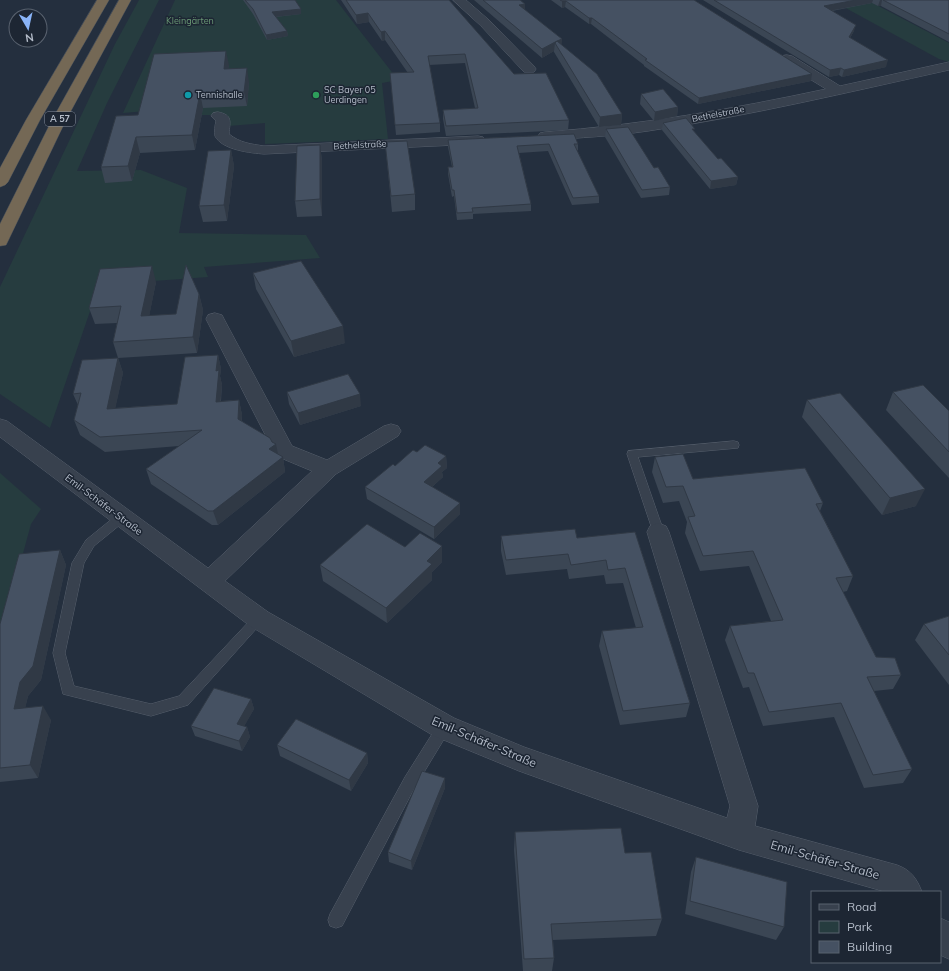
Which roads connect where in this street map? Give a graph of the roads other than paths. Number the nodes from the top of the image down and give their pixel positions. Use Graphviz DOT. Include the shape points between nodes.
graph roads {
  1 [pos="103,0"];
  2 [pos="125,0"];
  3 [pos="459,0"];
  4 [pos="774,51"];
  5 [pos="949,66"];
  6 [pos="529,70"];
  7 [pos="837,90"];
  8 [pos="218,116"];
  9 [pos="534,137"];
  10 [pos="495,139"];
  11 [pos="0,182"];
  12 [pos="0,242"];
  13 [pos="214,319"];
  14 [pos="0,426"];
  15 [pos="391,431"];
  16 [pos="734,445"];
  17 [pos="328,469"];
  18 [pos="122,517"];
  19 [pos="658,532"];
  20 [pos="208,582"];
  21 [pos="259,619"];
  22 [pos="444,727"];
  23 [pos="739,836"];
  24 [pos="906,891"];
  25 [pos="336,920"];
  26 [pos="941,935"];
  27 [pos="949,943"];
  1 -- 11 [label="highway, A 57"];
  2 -- 12 [label="highway, A 57" via="60,120"];
  3 -- 6 [label="street" via="485,23"];
  4 -- 7 [label="street"];
  5 -- 7 [label="street, Bethelstraße"];
  7 -- 9 [label="street, Bethelstraße" via="651,127"];
  8 -- 10 [label="street, Bethelstraße" via="223,119 222,135 227,140 236,146 259,149"];
  13 -- 17 [label="street" via="284,451"];
  14 -- 18 [label="street, Emil-Schäfer-Straße"];
  15 -- 17 [label="street"];
  16 -- 19 [label="lane" via="632,454"];
  17 -- 20 [label="street"];
  18 -- 20 [label="street, Emil-Schäfer-Straße"];
  18 -- 21 [label="lane" via="90,543 78,564 59,653 68,690 151,710 183,701"];
  19 -- 23 [label="street" via="744,806"];
  20 -- 21 [label="street, Emil-Schäfer-Straße"];
  21 -- 22 [label="street, Emil-Schäfer-Straße"];
  22 -- 23 [label="street, Emil-Schäfer-Straße" via="519,758"];
  22 -- 25 [label="lane" via="410,782"];
  23 -- 24 [label="street, Emil-Schäfer-Straße" via="897,880"];
  26 -- 27 [label="street"];
}
